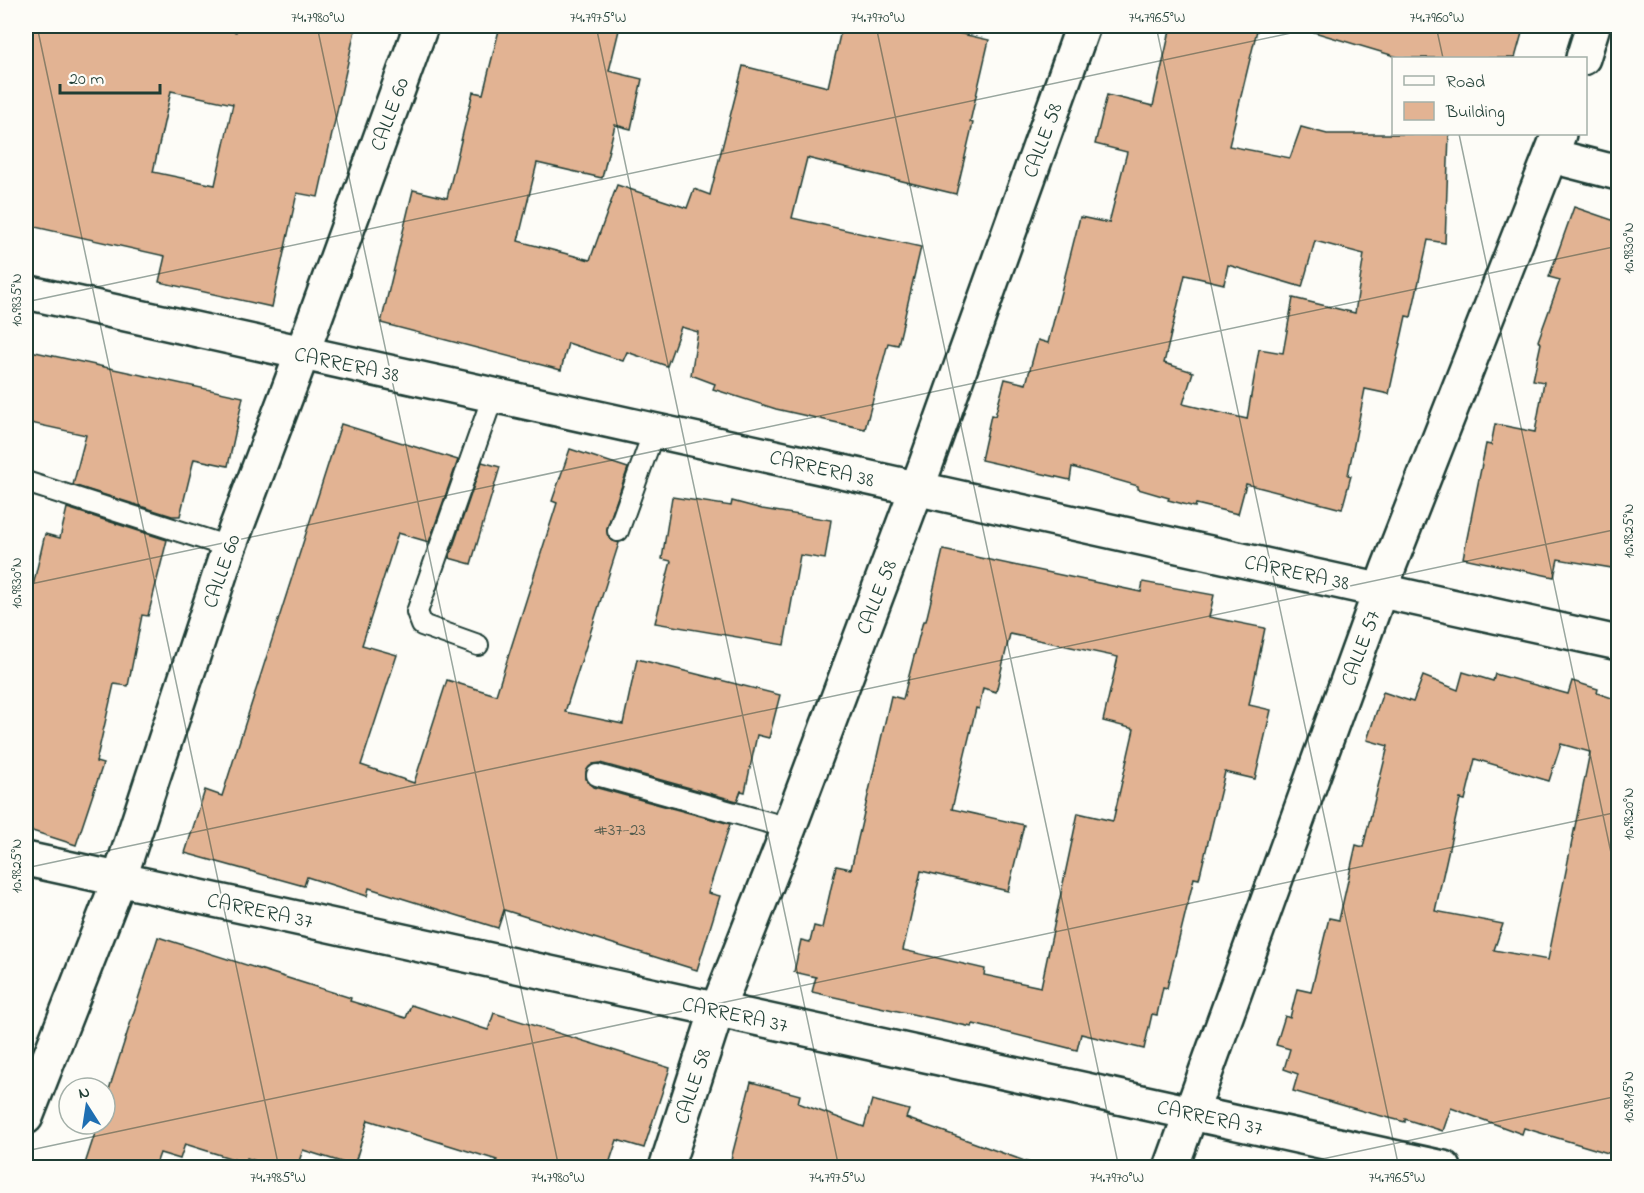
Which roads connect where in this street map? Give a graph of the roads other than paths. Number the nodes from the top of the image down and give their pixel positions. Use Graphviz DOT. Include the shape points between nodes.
graph roads {
  1 [pos="421,26"];
  2 [pos="1083,26"];
  3 [pos="1593,26"];
  4 [pos="1583,57"];
  5 [pos="1555,145"];
  6 [pos="1618,173"];
  7 [pos="26,292"];
  8 [pos="302,354"];
  9 [pos="493,396"];
  10 [pos="654,431"];
  11 [pos="29,483"];
  12 [pos="916,489"];
  13 [pos="618,531"];
  14 [pos="229,547"];
  15 [pos="1381,591"];
  16 [pos="1618,643"];
  17 [pos="478,645"];
  18 [pos="597,775"];
  19 [pos="789,828"];
  20 [pos="26,860"];
  21 [pos="119,880"];
  22 [pos="717,1010"];
  23 [pos="1192,1113"];
  24 [pos="26,1117"];
  25 [pos="666,1167"];
  26 [pos="1172,1167"];
  27 [pos="1444,1167"];
  1 -- 8 [label="street, CALLE 60"];
  2 -- 12 [label="street, CALLE 58"];
  3 -- 4 [label="street"];
  5 -- 6 [label="street"];
  5 -- 15 [label="street, CALLE 57"];
  7 -- 8 [label="street, CARRERA 38"];
  8 -- 9 [label="street, CARRERA 38"];
  8 -- 14 [label="street, CALLE 60"];
  9 -- 10 [label="street, CARRERA 38"];
  9 -- 17 [label="lane" via="417,612 422,625"];
  10 -- 12 [label="street, CARRERA 38"];
  10 -- 13 [label="lane"];
  11 -- 14 [label="lane"];
  12 -- 15 [label="street, CARRERA 38"];
  12 -- 19 [label="street, CALLE 58"];
  14 -- 21 [label="street, CALLE 60"];
  15 -- 16 [label="street, CARRERA 38"];
  15 -- 23 [label="street, CALLE 57"];
  18 -- 19 [label="lane"];
  19 -- 22 [label="street, CALLE 58"];
  20 -- 21 [label="street, CARRERA 37"];
  21 -- 22 [label="street, CARRERA 37"];
  21 -- 24 [label="street, CALLE 60"];
  22 -- 23 [label="street, CARRERA 37"];
  22 -- 25 [label="street, CALLE 58"];
  23 -- 26 [label="street, CALLE 57"];
  23 -- 27 [label="street, CARRERA 37"];
}
